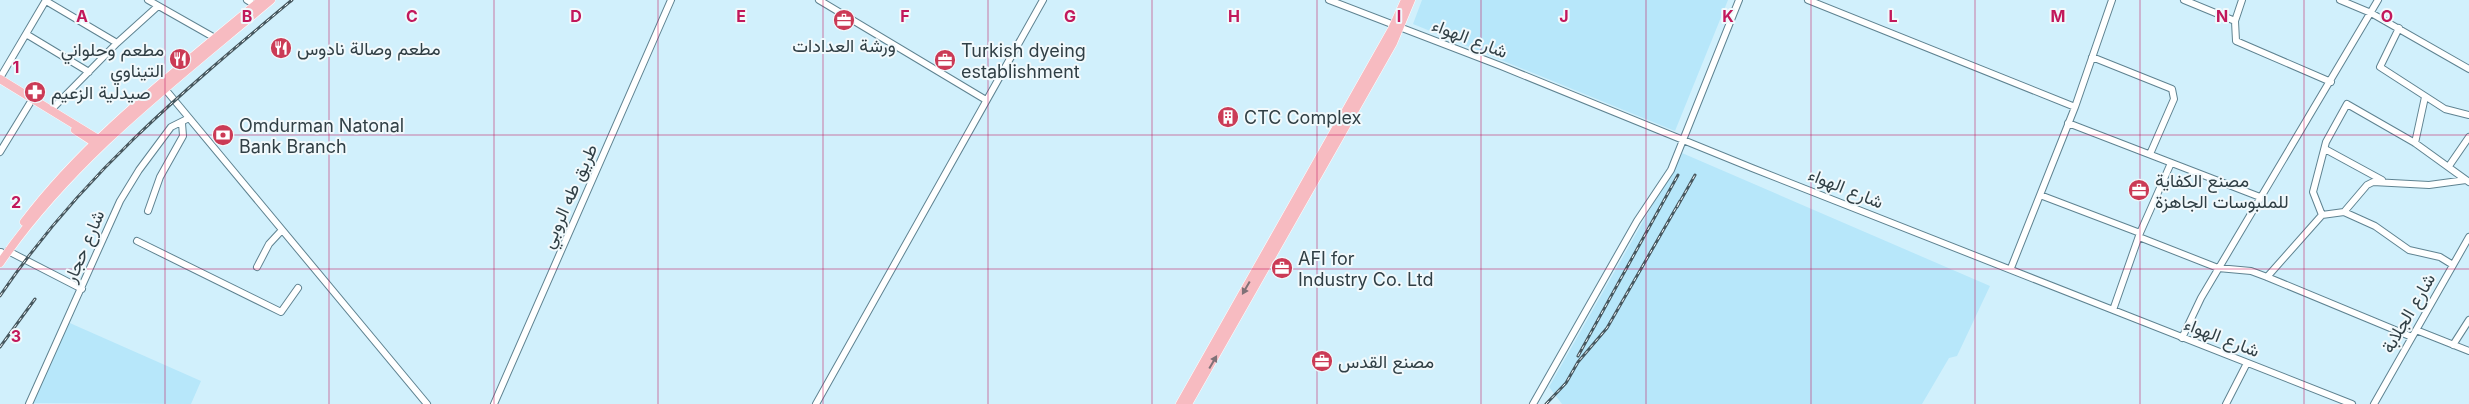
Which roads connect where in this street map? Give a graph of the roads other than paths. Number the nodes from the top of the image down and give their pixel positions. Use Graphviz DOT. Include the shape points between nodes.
graph roads {
  1 [pos="46,0"];
  2 [pos="148,0"];
  3 [pos="247,0"];
  4 [pos="271,0"];
  5 [pos="671,0"];
  6 [pos="819,0"];
  7 [pos="1043,0"];
  8 [pos="1329,0"];
  9 [pos="1405,0"];
  10 [pos="1411,0"];
  11 [pos="1739,0"];
  12 [pos="1808,0"];
  13 [pos="2112,0"];
  14 [pos="2184,0"];
  15 [pos="2242,0"];
  16 [pos="2340,0"];
  17 [pos="2378,0"];
  18 [pos="258,2"];
  19 [pos="158,6"];
  20 [pos="2371,13"];
  21 [pos="2235,21"];
  22 [pos="1397,26"];
  23 [pos="2399,28"];
  24 [pos="26,34"];
  25 [pos="215,38"];
  26 [pos="117,43"];
  27 [pos="2092,57"];
  28 [pos="2469,69"];
  29 [pos="89,72"];
  30 [pos="0,78"];
  31 [pos="2331,82"];
  32 [pos="0,85"];
  33 [pos="165,89"];
  34 [pos="2426,97"];
  35 [pos="986,100"];
  36 [pos="30,103"];
  37 [pos="2075,106"];
  38 [pos="50,110"];
  39 [pos="2469,115"];
  40 [pos="189,118"];
  41 [pos="182,123"];
  42 [pos="2068,123"];
  43 [pos="1685,138"];
  44 [pos="2469,138"];
  45 [pos="100,143"];
  46 [pos="2415,143"];
  47 [pos="2325,149"];
  48 [pos="0,152"];
  49 [pos="2150,154"];
  50 [pos="2171,162"];
  51 [pos="2449,166"];
  52 [pos="2467,181"];
  53 [pos="2386,182"];
  54 [pos="2040,195"];
  55 [pos="2260,197"];
  56 [pos="148,211"];
  57 [pos="2344,212"];
  58 [pos="2322,215"];
  59 [pos="282,230"];
  60 [pos="2140,235"];
  61 [pos="2469,238"];
  62 [pos="137,241"];
  63 [pos="2466,251"];
  64 [pos="2,252"];
  65 [pos="0,263"];
  66 [pos="2453,265"];
  67 [pos="256,268"];
  68 [pos="2011,268"];
  69 [pos="2218,268"];
  70 [pos="2267,276"];
  71 [pos="298,288"];
  72 [pos="82,289"];
  73 [pos="2113,310"];
  74 [pos="2469,320"];
  75 [pos="2416,330"];
  76 [pos="2412,337"];
  77 [pos="2182,338"];
  78 [pos="2453,345"];
  79 [pos="2469,351"];
  80 [pos="2247,363"];
  81 [pos="29,404"];
  82 [pos="427,404"];
  83 [pos="494,404"];
  84 [pos="816,404"];
  85 [pos="1180,404"];
  86 [pos="1188,404"];
  87 [pos="1533,404"];
  88 [pos="2226,404"];
  89 [pos="2352,404"];
  90 [pos="2374,404"];
  1 -- 24 [label="street"];
  1 -- 26 [label="street"];
  2 -- 19 [label="street"];
  3 -- 18 [label="street"];
  4 -- 33 [label="main road"];
  5 -- 83 [label="street, طريق طه الروبي"];
  6 -- 35 [label="street"];
  7 -- 35 [label="street"];
  8 -- 22 [label="street, شارع الهواء"];
  9 -- 22 [label="main road"];
  10 -- 22 [label="main road"];
  11 -- 43 [label="street"];
  12 -- 37 [label="street"];
  13 -- 27 [label="street"];
  14 -- 21 [label="street"];
  15 -- 21 [label="street"];
  16 -- 20 [label="street"];
  17 -- 20 [label="street"];
  18 -- 25 [label="main road"];
  19 -- 25 [label="street"];
  19 -- 26 [label="street"];
  20 -- 23 [label="street"];
  20 -- 31 [label="street"];
  21 -- 31 [label="street" via="2234,38 2239,43"];
  22 -- 43 [label="street, شارع الهواء"];
  22 -- 85 [label="main road, one-way"];
  86 -- 22 [label="main road, one-way"];
  23 -- 28 [label="street"];
  23 -- 34 [label="street" via="2380,68"];
  24 -- 29 [label="street"];
  24 -- 30 [label="street"];
  25 -- 45 [label="main road" via="119,121"];
  26 -- 29 [label="street"];
  27 -- 37 [label="street"];
  27 -- 49 [label="street" via="2172,89 2174,99"];
  29 -- 38 [label="street"];
  30 -- 38 [label="main road"];
  31 -- 55 [label="street"];
  32 -- 36 [label="main road"];
  33 -- 40 [label="street"];
  33 -- 45 [label="main road"];
  34 -- 39 [label="street" via="2454,113"];
  34 -- 46 [label="street"];
  35 -- 84 [label="street"];
  36 -- 45 [label="main road"];
  36 -- 48 [label="street"];
  37 -- 42 [label="street"];
  38 -- 45 [label="main road"];
  40 -- 41 [label="street, شارع حجار"];
  40 -- 59 [label="street"];
  41 -- 56 [label="street" via="183,136 160,177"];
  41 -- 72 [label="street, شارع حجار" via="171,127 119,203"];
  42 -- 49 [label="street"];
  42 -- 54 [label="street"];
  43 -- 68 [label="street, شارع الهواء"];
  43 -- 87 [label="street" via="1671,170 1637,221"];
  44 -- 51 [label="street"];
  45 -- 64 [label="main road" via="49,192"];
  46 -- 47 [label="street" via="2347,104 2330,133"];
  46 -- 51 [label="street"];
  47 -- 53 [label="street"];
  47 -- 58 [label="street" via="2313,192"];
  49 -- 50 [label="street"];
  50 -- 55 [label="street"];
  50 -- 60 [label="street"];
  51 -- 52 [label="street"];
  52 -- 53 [label="street" via="2429,185"];
  53 -- 57 [label="street" via="2368,185"];
  54 -- 60 [label="street"];
  54 -- 68 [label="street"];
  55 -- 69 [label="street"];
  57 -- 58 [label="street"];
  57 -- 66 [label="street" via="2375,226 2409,250 2440,257"];
  58 -- 70 [label="street"];
  59 -- 67 [label="street" via="268,244"];
  59 -- 82 [label="street"];
  60 -- 69 [label="street"];
  60 -- 73 [label="street"];
  61 -- 63 [label="street, شارع الجلابة"];
  62 -- 71 [label="street" via="282,312"];
  63 -- 66 [label="street, شارع الجلابة"];
  64 -- 65 [label="main road"];
  64 -- 72 [label="street"];
  66 -- 75 [label="street, شارع الجلابة"];
  68 -- 73 [label="street, شارع الهواء"];
  69 -- 70 [label="street"];
  69 -- 77 [label="street"];
  70 -- 76 [label="street"];
  72 -- 81 [label="street, شارع حجار"];
  73 -- 77 [label="street, شارع الهواء"];
  74 -- 78 [label="street"];
  75 -- 76 [label="street, شارع الجلابة"];
  75 -- 78 [label="street"];
  76 -- 90 [label="street, شارع الجلابة"];
  77 -- 80 [label="street, شارع الهواء"];
  78 -- 79 [label="street"];
  80 -- 88 [label="street"];
  80 -- 89 [label="street, شارع الهواء"];
}
